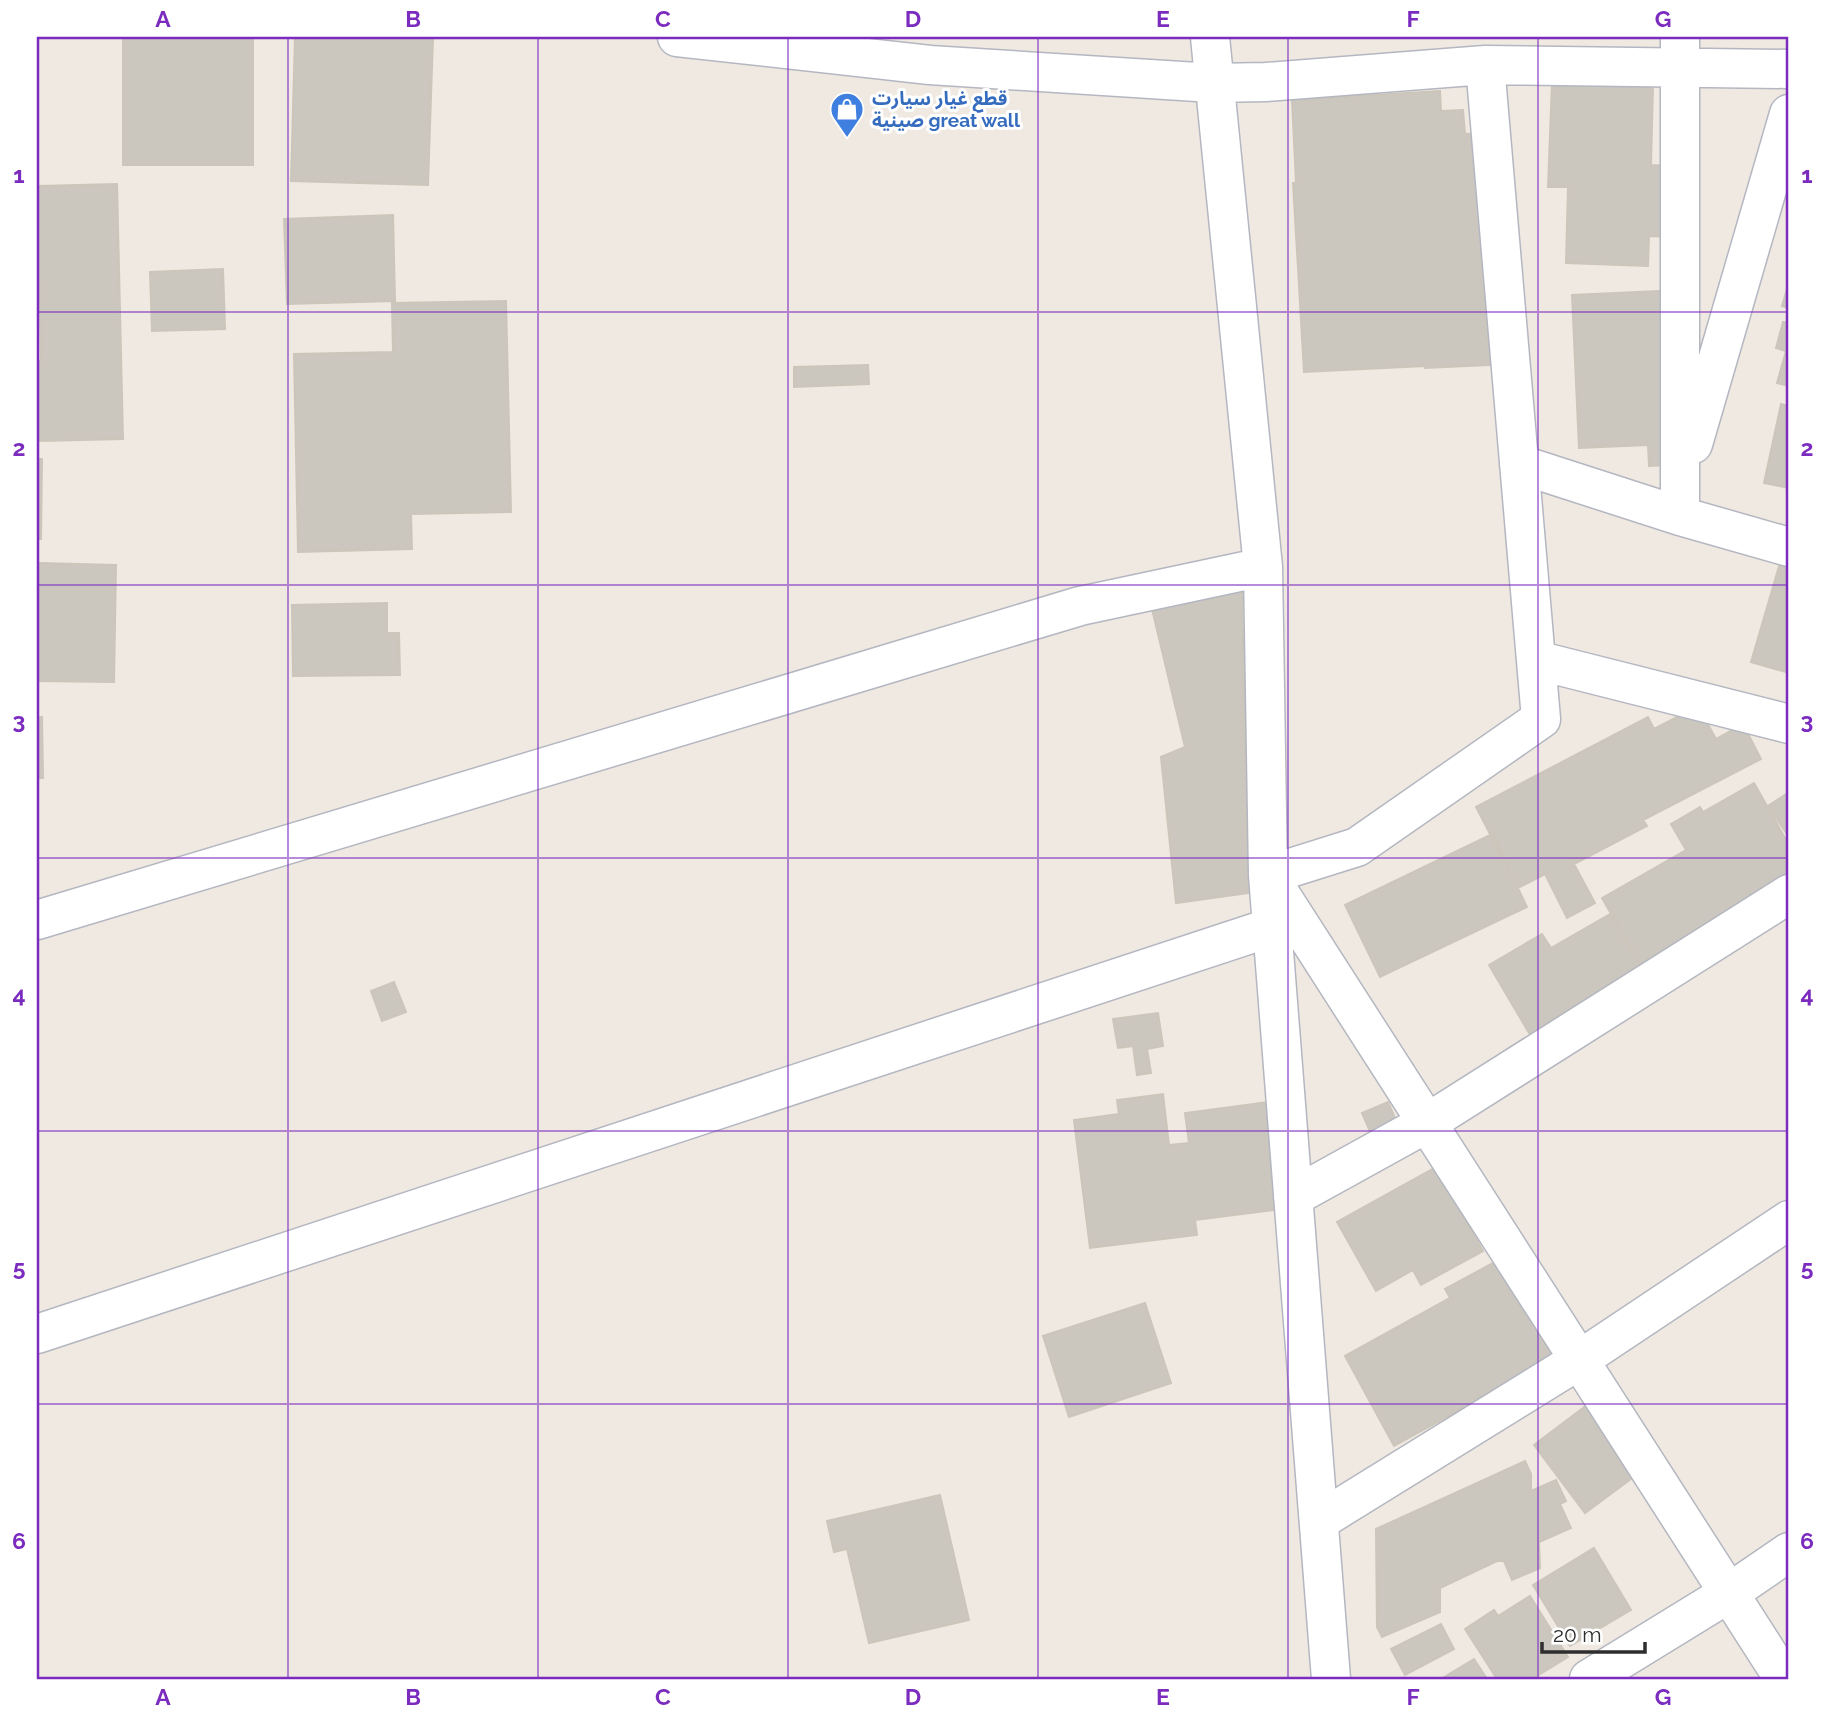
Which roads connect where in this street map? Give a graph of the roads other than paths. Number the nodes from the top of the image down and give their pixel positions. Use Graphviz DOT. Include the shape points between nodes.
graph roads {
  1 [pos="677,37"];
  2 [pos="1210,37"];
  3 [pos="932,51"];
  4 [pos="1680,52"];
  5 [pos="1485,65"];
  6 [pos="1789,69"];
  7 [pos="1213,83"];
  8 [pos="1789,114"];
  9 [pos="1519,464"];
  10 [pos="1680,501"];
  11 [pos="1789,547"];
  12 [pos="1263,567"];
  13 [pos="1536,660"];
  14 [pos="1789,724"];
  15 [pos="1268,875"];
  16 [pos="1789,894"];
  17 [pos="37,920"];
  18 [pos="1285,925"];
  19 [pos="1427,1123"];
  20 [pos="1293,1197"];
  21 [pos="1789,1220"];
  22 [pos="37,1334"];
  23 [pos="1579,1360"];
  24 [pos="1319,1521"];
  25 [pos="1789,1552"];
  26 [pos="1729,1593"];
  27 [pos="1331,1679"];
  28 [pos="1589,1679"];
  29 [pos="1784,1679"];
  1 -- 3 [label="street"];
  2 -- 7 [label="street"];
  3 -- 7 [label="street"];
  4 -- 5 [label="street"];
  4 -- 6 [label="street"];
  4 -- 10 [label="street"];
  5 -- 7 [label="street"];
  5 -- 9 [label="street"];
  7 -- 12 [label="street"];
  8 -- 10 [label="street"];
  9 -- 10 [label="street"];
  9 -- 13 [label="street"];
  10 -- 11 [label="street"];
  12 -- 15 [label="street"];
  12 -- 17 [label="street" via="1080,606"];
  13 -- 14 [label="street"];
  13 -- 15 [label="street" via="1541,719 1357,848"];
  15 -- 18 [label="street"];
  16 -- 19 [label="street"];
  18 -- 19 [label="street"];
  18 -- 20 [label="street"];
  18 -- 22 [label="street"];
  19 -- 20 [label="street"];
  19 -- 23 [label="street"];
  20 -- 24 [label="street"];
  21 -- 23 [label="street"];
  23 -- 24 [label="street"];
  23 -- 26 [label="street"];
  24 -- 27 [label="street"];
  25 -- 26 [label="street"];
  26 -- 28 [label="street"];
  26 -- 29 [label="street"];
}
